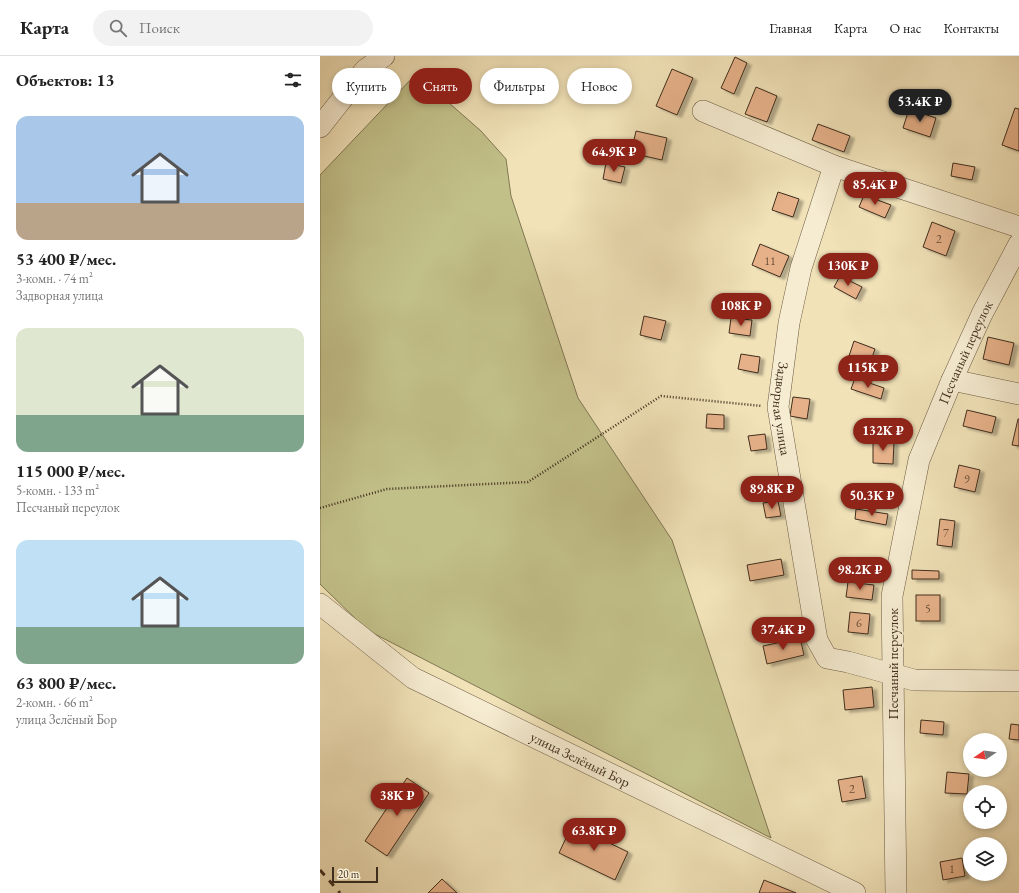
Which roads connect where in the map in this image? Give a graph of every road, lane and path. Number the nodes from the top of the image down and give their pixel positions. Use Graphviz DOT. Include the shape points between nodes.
graph roads {
  1 [pos="384,56"];
  2 [pos="363,63"];
  3 [pos="703,111"];
  4 [pos="320,127"];
  5 [pos="834,166"];
  6 [pos="1019,227"];
  7 [pos="1019,244"];
  8 [pos="952,380"];
  9 [pos="1019,394"];
  10 [pos="778,407"];
  11 [pos="320,508"];
  12 [pos="320,604"];
  13 [pos="892,674"];
  14 [pos="1019,681"];
  15 [pos="855,893"];
  16 [pos="896,893"];
  1 -- 2 [label="street"];
  2 -- 4 [label="street"];
  3 -- 5 [label="street"];
  5 -- 6 [label="street"];
  5 -- 10 [label="street, Задворная улица" via="801,268 789,323"];
  7 -- 8 [label="street, Песчаный переулок" via="982,314"];
  8 -- 9 [label="street"];
  8 -- 13 [label="street, Песчаный переулок" via="919,460 892,596"];
  10 -- 11 [label="path" via="661,396 528,482 387,489"];
  10 -- 13 [label="street, Задворная улица" via="817,640 827,658"];
  12 -- 15 [label="street, улица Зелёный Бор" via="414,678"];
  13 -- 14 [label="street, Задворная улица" via="914,680"];
  13 -- 16 [label="street, Песчаный переулок"];
}
